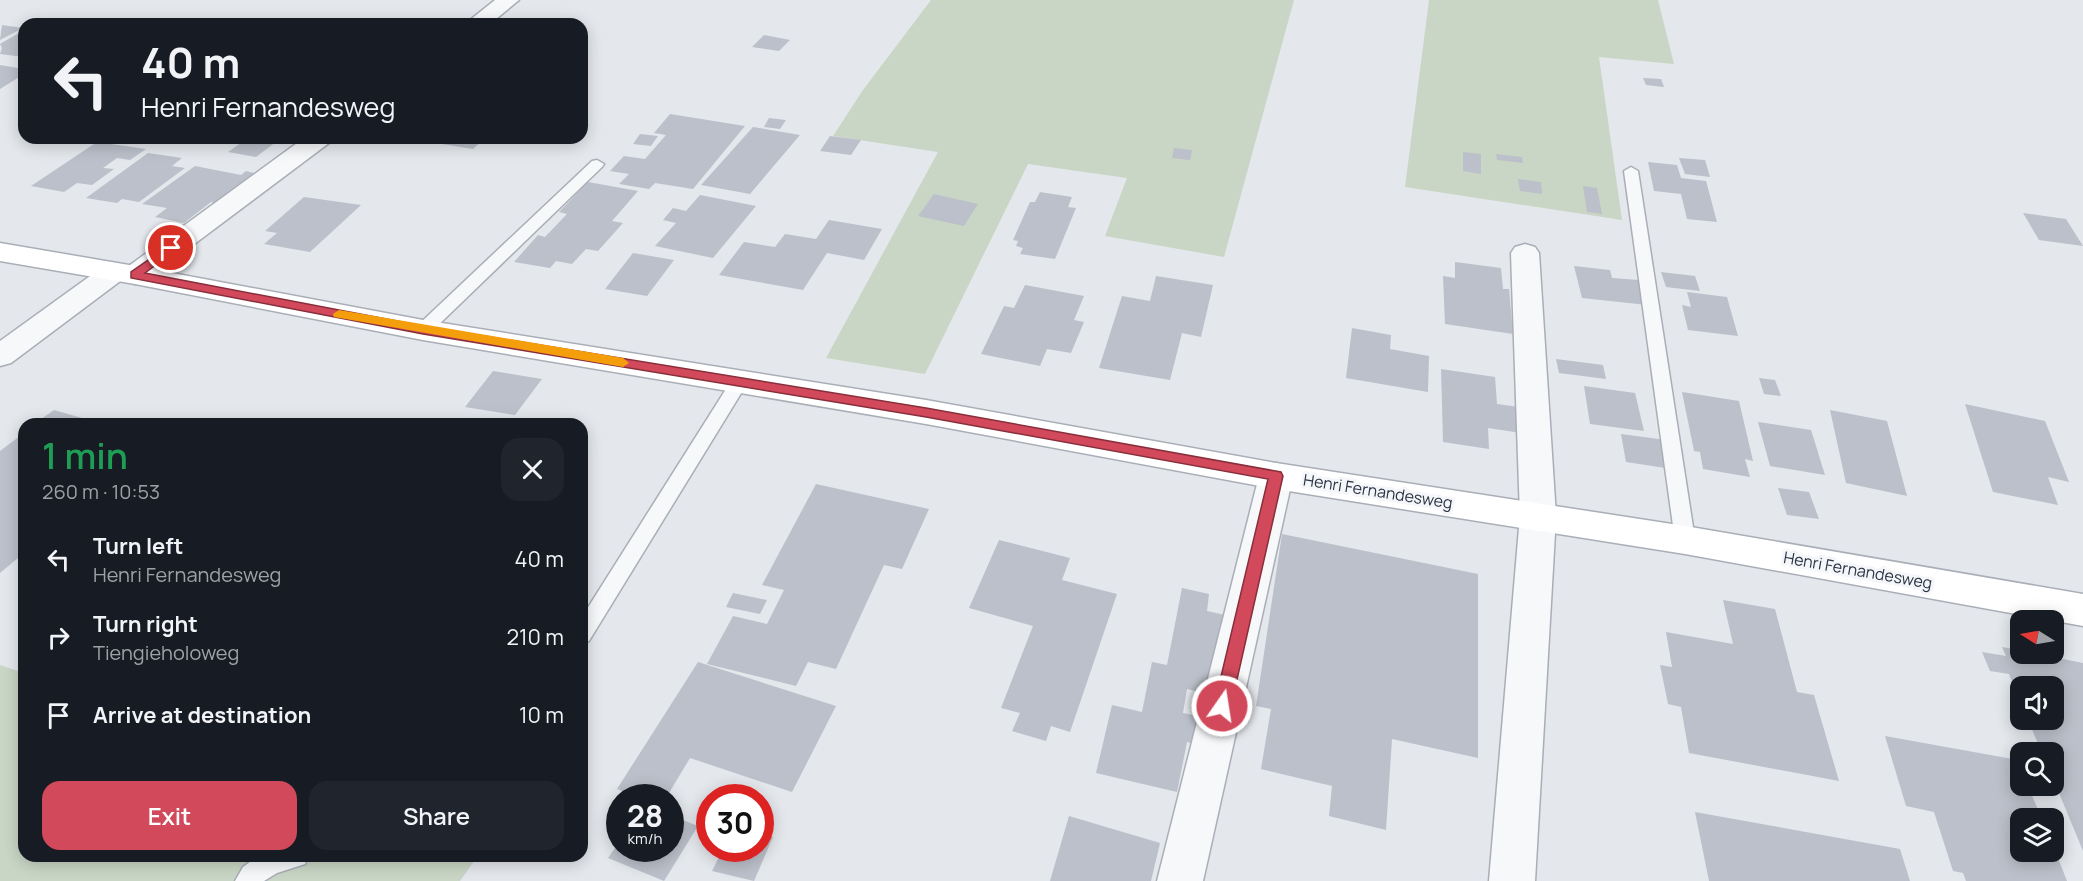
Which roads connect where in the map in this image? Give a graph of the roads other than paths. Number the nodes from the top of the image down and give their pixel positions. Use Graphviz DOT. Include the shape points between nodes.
graph roads {
  1 [pos="509,0"];
  2 [pos="484,18"];
  3 [pos="311,144"];
  4 [pos="597,164"];
  5 [pos="1631,171"];
  6 [pos="0,252"];
  7 [pos="1525,253"];
  8 [pos="124,273"];
  9 [pos="423,330"];
  10 [pos="0,356"];
  11 [pos="739,382"];
  12 [pos="1276,476"];
  13 [pos="1538,516"];
  14 [pos="1685,540"];
  15 [pos="2083,610"];
  16 [pos="588,625"];
  17 [pos="274,862"];
  18 [pos="247,881"];
  19 [pos="1180,881"];
  20 [pos="1512,881"];
  1 -- 2 [label="street"];
  3 -- 8 [label="street"];
  4 -- 9 [label="lane"];
  5 -- 14 [label="lane"];
  6 -- 8 [label="street, Henri Fernandesweg"];
  7 -- 13 [label="street"];
  8 -- 9 [label="street, Henri Fernandesweg"];
  8 -- 10 [label="street"];
  9 -- 11 [label="street, Henri Fernandesweg"];
  11 -- 12 [label="street, Henri Fernandesweg"];
  11 -- 16 [label="lane"];
  12 -- 13 [label="street, Henri Fernandesweg"];
  12 -- 19 [label="street"];
  13 -- 14 [label="street, Henri Fernandesweg"];
  13 -- 20 [label="street"];
  14 -- 15 [label="street, Henri Fernandesweg"];
  17 -- 18 [label="lane" via="254,872"];
}
